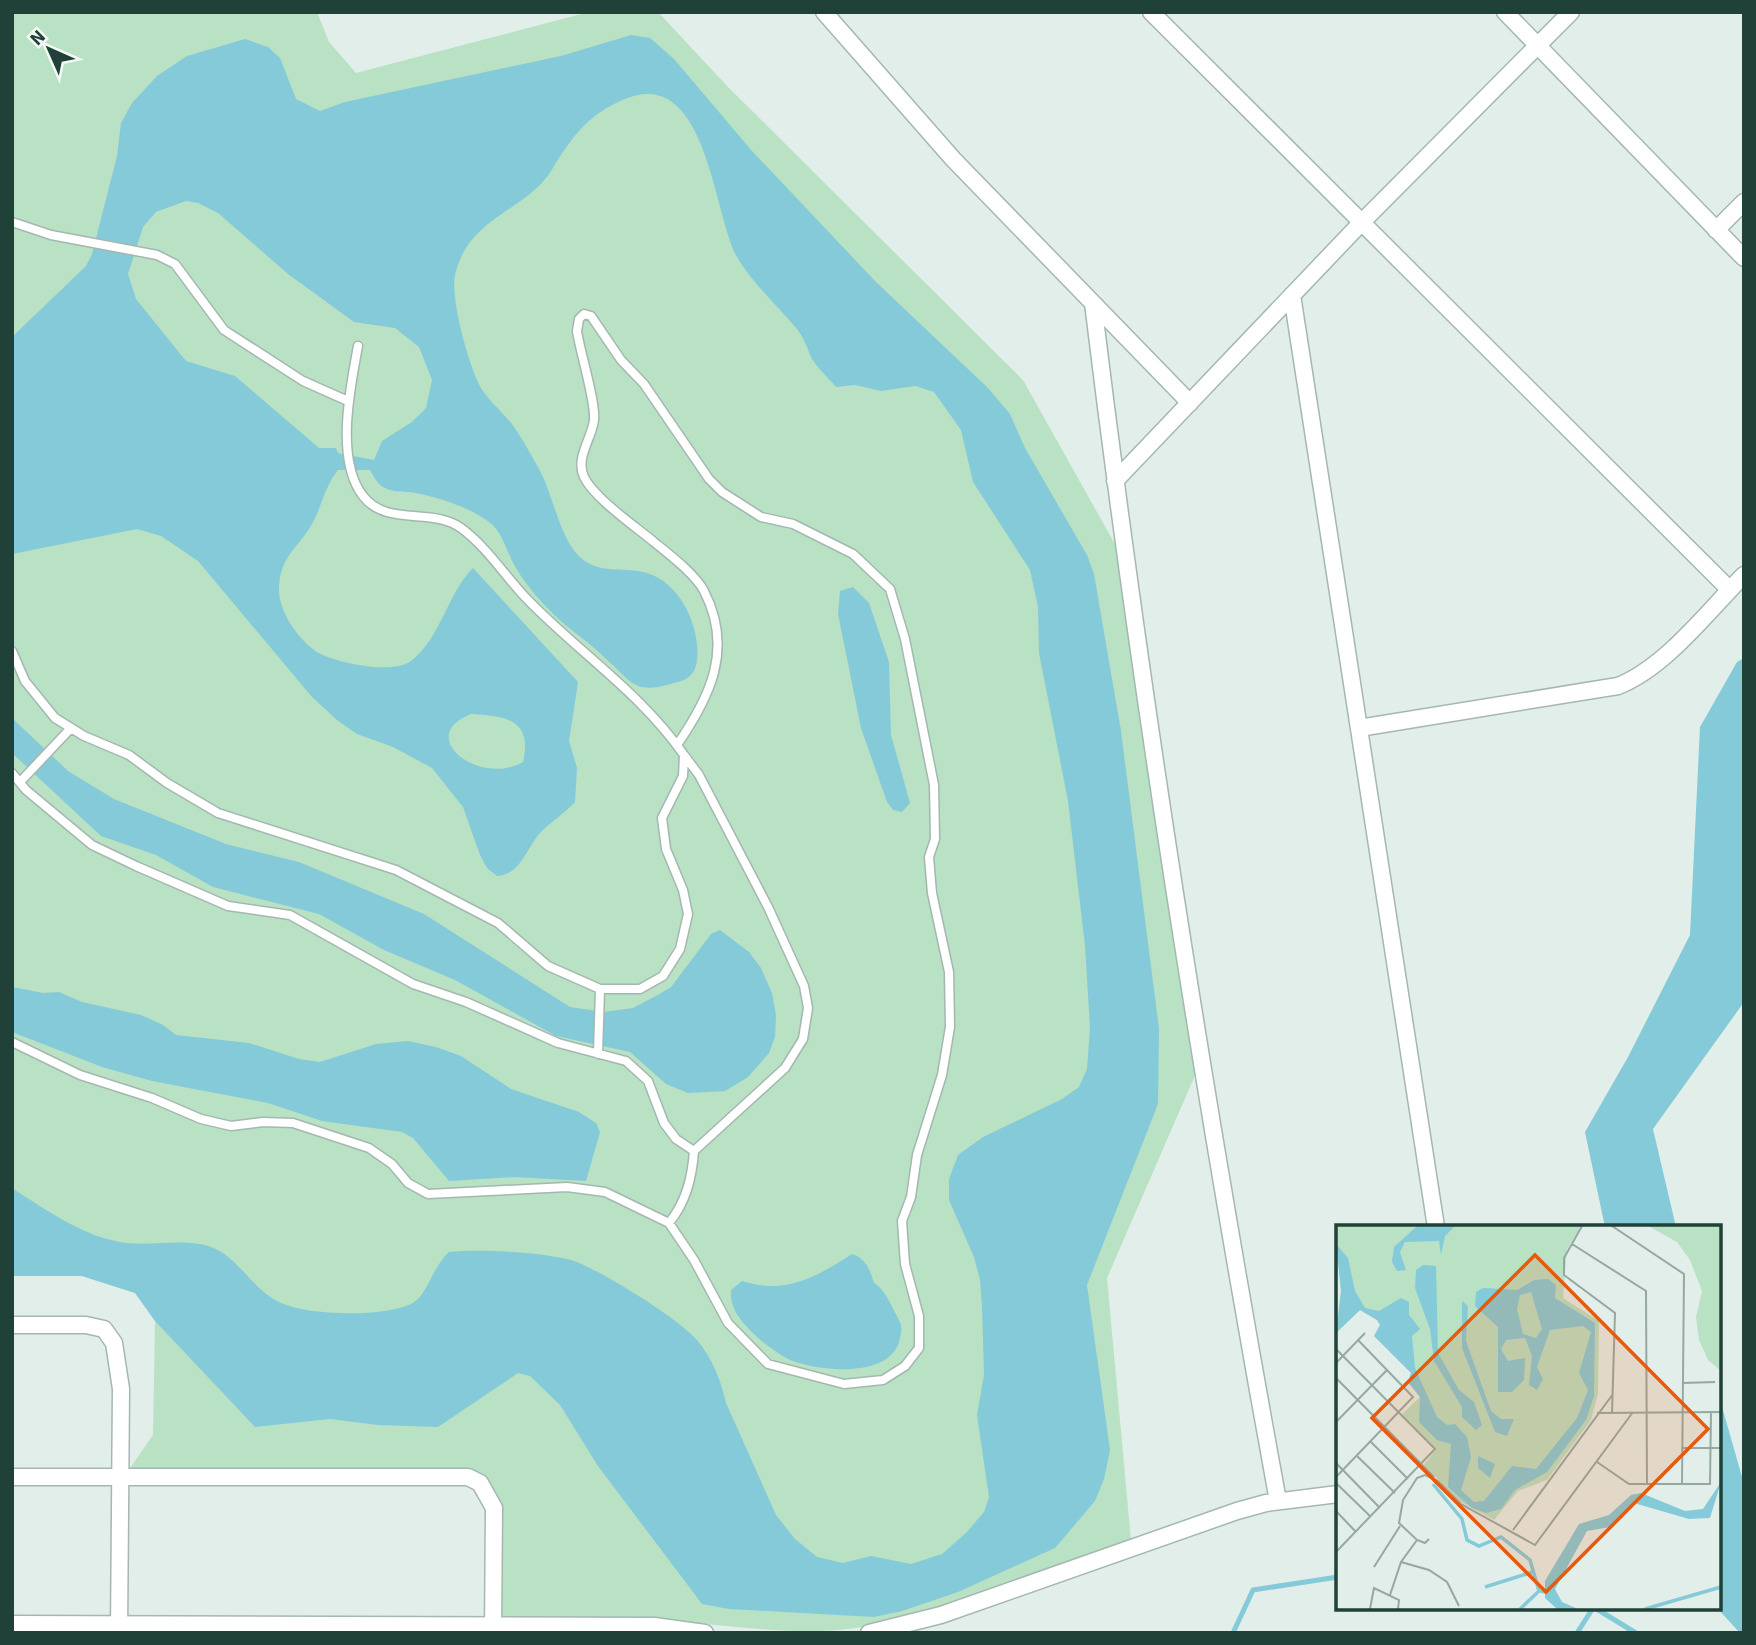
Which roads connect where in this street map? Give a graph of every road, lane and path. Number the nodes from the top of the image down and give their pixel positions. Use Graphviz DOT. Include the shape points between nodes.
graph roads {
  1 [pos="824,12"];
  2 [pos="1151,12"];
  3 [pos="1505,12"];
  4 [pos="1571,12"];
  5 [pos="1536,47"];
  6 [pos="1744,202"];
  7 [pos="12,222"];
  8 [pos="1360,224"];
  9 [pos="1716,230"];
  10 [pos="1744,258"];
  11 [pos="1292,295"];
  12 [pos="1093,303"];
  13 [pos="358,346"];
  14 [pos="348,401"];
  15 [pos="1190,403"];
  16 [pos="1115,481"];
  17 [pos="1744,575"];
  18 [pos="1730,589"];
  19 [pos="12,651"];
  20 [pos="1359,728"];
  21 [pos="70,729"];
  22 [pos="677,745"];
  23 [pos="684,755"];
  24 [pos="12,773"];
  25 [pos="22,780"];
  26 [pos="600,993"];
  27 [pos="12,1042"];
  28 [pos="598,1051"];
  29 [pos="694,1151"];
  30 [pos="668,1223"];
  31 [pos="1436,1225"];
  32 [pos="12,1325"];
  33 [pos="12,1477"];
  34 [pos="121,1477"];
  35 [pos="1336,1494"];
  36 [pos="1278,1501"];
  37 [pos="12,1624"];
  38 [pos="654,1626"];
  39 [pos="119,1629"];
  40 [pos="493,1630"];
  41 [pos="635,1633"];
  42 [pos="705,1633"];
  43 [pos="869,1633"];
  1 -- 12 [label="street" via="953,159"];
  2 -- 8 [label="street"];
  3 -- 5 [label="street"];
  4 -- 5 [label="street"];
  5 -- 8 [label="street"];
  5 -- 9 [label="street"];
  6 -- 9 [label="street"];
  7 -- 14 [label="lane" via="157,255 175,264 224,330 303,380"];
  8 -- 11 [label="street"];
  8 -- 18 [label="street"];
  9 -- 10 [label="street"];
  11 -- 15 [label="street"];
  11 -- 20 [label="street"];
  12 -- 15 [label="street"];
  12 -- 16 [label="street"];
  13 -- 14 [label="lane"];
  14 -- 22 [label="lane" via="352,479 364,498 378,509 442,518 461,527 527,599 635,697"];
  15 -- 16 [label="street"];
  16 -- 36 [label="street" via="1177,917"];
  17 -- 18 [label="street"];
  18 -- 20 [label="street" via="1661,659 1619,686"];
  19 -- 21 [label="lane" via="25,681"];
  20 -- 31 [label="street"];
  21 -- 25 [label="lane"];
  21 -- 26 [label="lane" via="129,755 218,813 406,875 498,923 548,966"];
  22 -- 23 [label="lane"];
  22 -- 30 [label="lane" via="703,708 713,680 718,655 714,622 703,590 584,477 582,457 595,418 577,331 584,314 591,316 644,384 722,492 761,517 793,524 853,554 890,589 908,653 934,785 934,839 929,857 949,971 950,1027 942,1075 902,1221 905,1264 919,1316 919,1348 905,1366 883,1380 844,1384 768,1364 728,1323"];
  23 -- 26 [label="lane" via="683,776 662,818 666,849 688,914 680,949 663,976 639,989"];
  23 -- 29 [label="lane" via="722,817 779,931 808,1008 803,1038 785,1068"];
  24 -- 25 [label="lane"];
  25 -- 28 [label="lane" via="92,845 135,866 228,906 289,915 414,984 558,1043"];
  26 -- 28 [label="lane"];
  27 -- 30 [label="lane" via="80,1075 201,1119 231,1126 293,1123 369,1148 408,1183 428,1194 568,1187 605,1192"];
  28 -- 29 [label="lane" via="626,1062 648,1081 664,1123 676,1139"];
  29 -- 30 [label="lane" via="692,1174 680,1208"];
  32 -- 34 [label="street" via="104,1329 114,1343 121,1389"];
  33 -- 34 [label="street"];
  34 -- 39 [label="street"];
  34 -- 40 [label="street" via="440,1475 474,1479 494,1508"];
  35 -- 36 [label="street"];
  36 -- 43 [label="street" via="1237,1511 940,1615"];
  37 -- 39 [label="street"];
  38 -- 40 [label="street"];
  38 -- 41 [label="street"];
  38 -- 42 [label="street"];
  39 -- 40 [label="street"];
}
